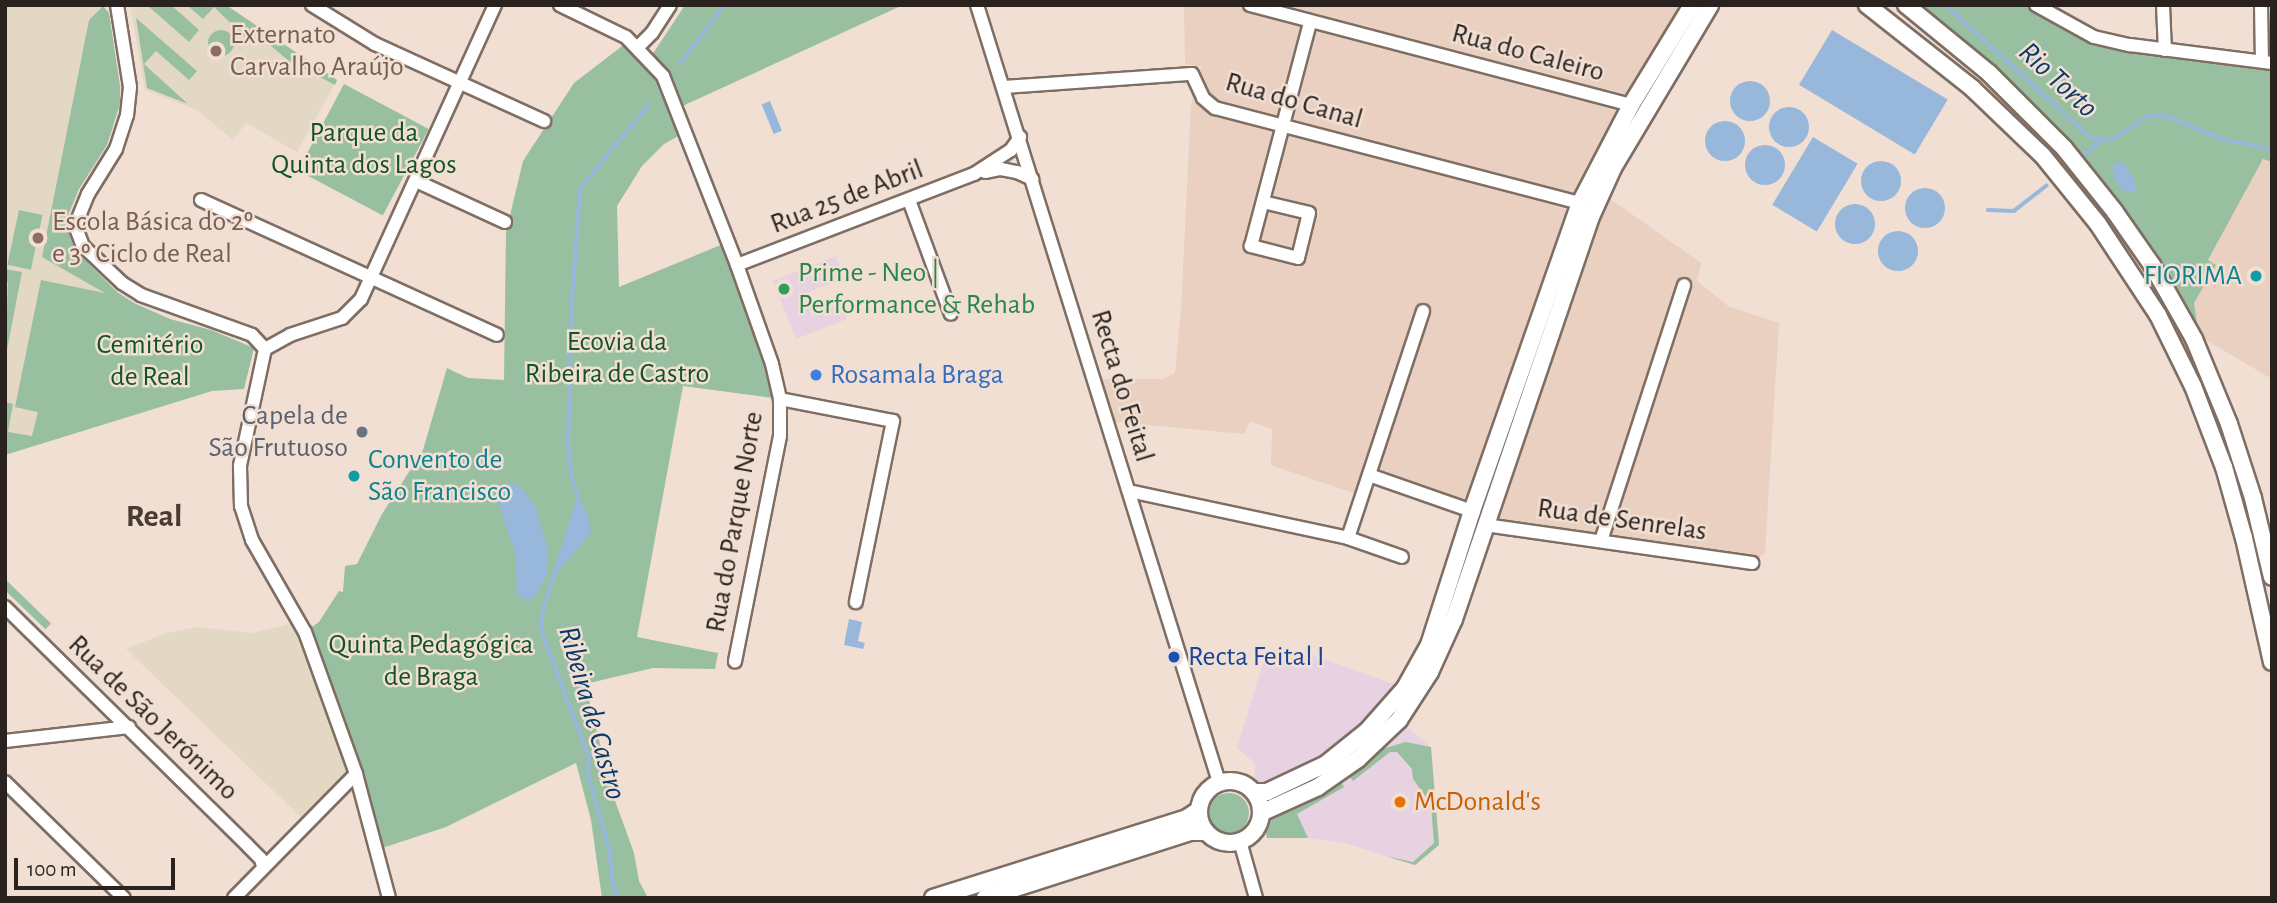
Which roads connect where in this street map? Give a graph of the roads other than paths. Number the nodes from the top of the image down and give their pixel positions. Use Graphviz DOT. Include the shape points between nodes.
graph roads {
  1 [pos="117,5"];
  2 [pos="312,5"];
  3 [pos="495,5"];
  4 [pos="560,5"];
  5 [pos="670,5"];
  6 [pos="1251,5"];
  7 [pos="1692,5"];
  8 [pos="1710,5"];
  9 [pos="1867,5"];
  10 [pos="1906,5"];
  11 [pos="2036,5"];
  12 [pos="2163,5"];
  13 [pos="2261,5"];
  14 [pos="978,6"];
  15 [pos="1310,22"];
  16 [pos="638,47"];
  17 [pos="2165,50"];
  18 [pos="2267,61"];
  19 [pos="460,83"];
  20 [pos="1004,87"];
  21 [pos="1631,105"];
  22 [pos="544,121"];
  23 [pos="1282,125"];
  24 [pos="1020,137"];
  25 [pos="974,174"];
  26 [pos="1032,179"];
  27 [pos="416,181"];
  28 [pos="201,200"];
  29 [pos="909,200"];
  30 [pos="1263,202"];
  31 [pos="1580,203"];
  32 [pos="505,222"];
  33 [pos="737,265"];
  34 [pos="371,277"];
  35 [pos="1684,285"];
  36 [pos="1423,311"];
  37 [pos="951,314"];
  38 [pos="497,335"];
  39 [pos="265,349"];
  40 [pos="780,399"];
  41 [pos="1369,475"];
  42 [pos="1129,491"];
  43 [pos="1472,511"];
  44 [pos="1485,525"];
  45 [pos="1348,538"];
  46 [pos="1601,541"];
  47 [pos="1402,557"];
  48 [pos="1752,564"];
  49 [pos="2272,577"];
  50 [pos="856,602"];
  51 [pos="5,607"];
  52 [pos="735,662"];
  53 [pos="2272,662"];
  54 [pos="129,727"];
  55 [pos="5,741"];
  56 [pos="356,774"];
  57 [pos="5,782"];
  58 [pos="1219,782"];
  59 [pos="1254,792"];
  60 [pos="1199,810"];
  61 [pos="1261,813"];
  62 [pos="1206,832"];
  63 [pos="1240,841"];
  64 [pos="263,866"];
  65 [pos="124,898"];
  66 [pos="234,898"];
  67 [pos="389,898"];
  68 [pos="933,898"];
  69 [pos="985,898"];
  70 [pos="1256,898"];
  1 -- 39 [label="street" via="131,87 116,149 78,219 76,228 83,246 141,295 252,335"];
  2 -- 19 [label="street" via="375,44"];
  3 -- 19 [label="street"];
  4 -- 16 [label="street, Rua do Parque Norte"];
  5 -- 16 [label="street"];
  6 -- 15 [label="street, Rua do Caleiro"];
  7 -- 21 [label="main road"];
  8 -- 44 [label="main road" via="1613,169 1590,219"];
  9 -- 53 [label="main road" via="1963,80 2043,156 2098,224 2158,315 2193,386 2224,467"];
  10 -- 49 [label="main road" via="1989,73 2064,148 2152,265 2194,339 2229,424"];
  11 -- 17 [label="street" via="2094,37"];
  12 -- 17 [label="street"];
  13 -- 18 [label="street"];
  14 -- 20 [label="street, Recta do Feital"];
  15 -- 21 [label="street, Rua do Caleiro"];
  15 -- 23 [label="street"];
  16 -- 33 [label="street, Rua do Parque Norte" via="663,76 674,100"];
  17 -- 18 [label="street"];
  19 -- 22 [label="street"];
  19 -- 27 [label="street"];
  20 -- 23 [label="street, Rua do Canal" via="1192,74 1203,98 1216,108"];
  20 -- 24 [label="street, Recta do Feital"];
  21 -- 31 [label="main road"];
  23 -- 30 [label="street"];
  23 -- 31 [label="street, Rua do Canal"];
  24 -- 25 [label="street, Rua 25 de Abril" via="1004,155"];
  24 -- 26 [label="street, Recta do Feital"];
  25 -- 26 [label="street, Rua 25 de Abril" via="1001,169"];
  25 -- 29 [label="street, Rua 25 de Abril"];
  26 -- 42 [label="street, Recta do Feital"];
  27 -- 32 [label="street"];
  27 -- 34 [label="street"];
  28 -- 34 [label="street"];
  29 -- 33 [label="street, Rua 25 de Abril"];
  29 -- 37 [label="street"];
  30 -- 30 [label="street" via="1251,246 1298,258 1309,214"];
  31 -- 43 [label="main road"];
  33 -- 40 [label="street, Rua do Parque Norte"];
  34 -- 38 [label="street"];
  34 -- 39 [label="street" via="353,310 342,318 290,335"];
  35 -- 46 [label="street"];
  36 -- 41 [label="street"];
  39 -- 56 [label="street" via="240,466 240,506 251,540 305,632"];
  40 -- 50 [label="street" via="893,421"];
  40 -- 52 [label="street, Rua do Parque Norte" via="775,467"];
  41 -- 43 [label="street"];
  41 -- 45 [label="street"];
  42 -- 45 [label="street"];
  42 -- 58 [label="street, Recta do Feital"];
  43 -- 59 [label="main road" via="1429,645 1405,688 1367,731 1326,764 1267,792"];
  44 -- 46 [label="street, Rua de Senrelas"];
  44 -- 61 [label="main road" via="1454,619 1435,662 1399,720 1318,787"];
  45 -- 47 [label="street"];
  46 -- 48 [label="street, Rua de Senrelas"];
  51 -- 54 [label="street, Rua de São Jerónimo"];
  54 -- 55 [label="street"];
  54 -- 64 [label="street, Rua de São Jerónimo"];
  56 -- 64 [label="street"];
  56 -- 67 [label="street"];
  57 -- 65 [label="street"];
  58 -- 59 [label="main road" via="1238,781"];
  58 -- 60 [label="main road" via="1205,793"];
  59 -- 61 [label="main road"];
  60 -- 62 [label="main road"];
  60 -- 68 [label="main road" via="1187,818"];
  61 -- 63 [label="main road" via="1255,831"];
  62 -- 63 [label="main road" via="1222,842"];
  62 -- 69 [label="main road" via="1191,832"];
  63 -- 70 [label="street"];
  64 -- 66 [label="street"];
}
